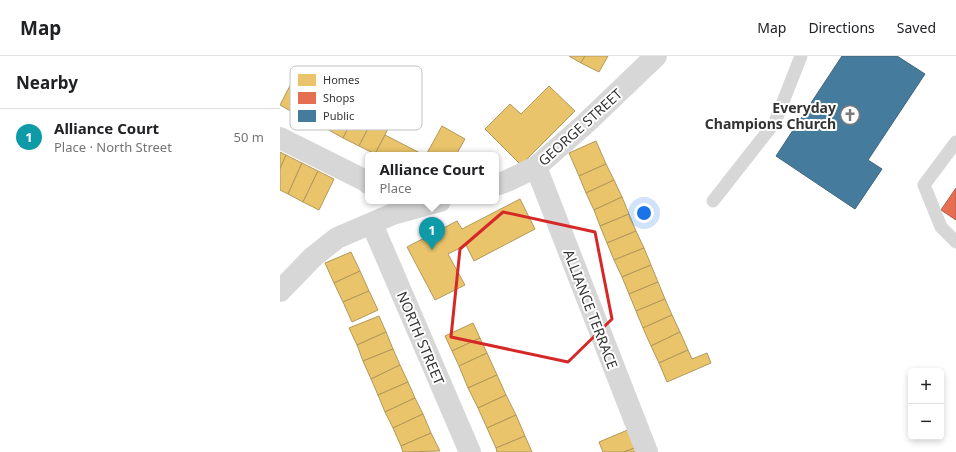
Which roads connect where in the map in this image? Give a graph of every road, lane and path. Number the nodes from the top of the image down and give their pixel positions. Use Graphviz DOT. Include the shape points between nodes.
graph roads {
  1 [pos="656,56"];
  2 [pos="801,56"];
  3 [pos="280,138"];
  4 [pos="956,142"];
  5 [pos="536,166"];
  6 [pos="365,181"];
  7 [pos="499,184"];
  8 [pos="713,200"];
  9 [pos="418,204"];
  10 [pos="388,208"];
  11 [pos="372,224"];
  12 [pos="956,242"];
  13 [pos="280,291"];
  14 [pos="470,452"];
  15 [pos="647,452"];
  1 -- 5 [label="street, GEORGE STREET" via="585,124"];
  2 -- 8 [label="lane" via="776,122"];
  3 -- 6 [label="street"];
  4 -- 12 [label="lane" via="924,185 941,228"];
  5 -- 7 [label="street, GEORGE STREET"];
  5 -- 15 [label="street, ALLIANCE TERRACE"];
  9 -- 10 [label="street"];
  10 -- 11 [label="street"];
  11 -- 13 [label="street" via="337,238 313,257"];
  11 -- 14 [label="street, NORTH STREET"];
}
